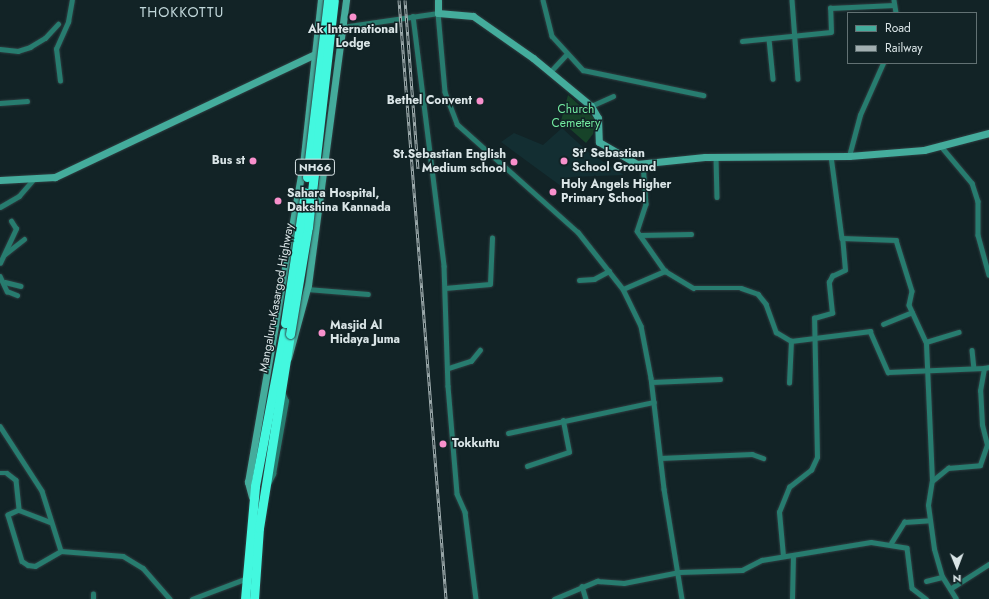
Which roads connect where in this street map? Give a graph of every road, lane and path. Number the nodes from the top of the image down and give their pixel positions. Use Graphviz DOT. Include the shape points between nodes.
graph roads {
  1 [pos="72,0"];
  2 [pos="321,0"];
  3 [pos="328,0"];
  4 [pos="334,0"];
  5 [pos="346,0"];
  6 [pos="438,0"];
  7 [pos="543,0"];
  8 [pos="792,0"];
  9 [pos="894,2"];
  10 [pos="896,12"];
  11 [pos="438,13"];
  12 [pos="413,16"];
  13 [pos="58,24"];
  14 [pos="342,27"];
  15 [pos="794,36"];
  16 [pos="769,39"];
  17 [pos="742,42"];
  18 [pos="0,49"];
  19 [pos="338,49"];
  20 [pos="317,53"];
  21 [pos="566,55"];
  22 [pos="883,64"];
  23 [pos="550,72"];
  24 [pos="773,79"];
  25 [pos="798,79"];
  26 [pos="60,81"];
  27 [pos="703,95"];
  28 [pos="613,96"];
  29 [pos="27,101"];
  30 [pos="0,103"];
  31 [pos="591,106"];
  32 [pos="989,133"];
  33 [pos="939,144"];
  34 [pos="831,156"];
  35 [pos="849,156"];
  36 [pos="716,157"];
  37 [pos="643,163"];
  38 [pos="0,180"];
  39 [pos="32,181"];
  40 [pos="717,197"];
  41 [pos="0,207"];
  42 [pos="11,221"];
  43 [pos="640,234"];
  44 [pos="691,234"];
  45 [pos="492,238"];
  46 [pos="842,238"];
  47 [pos="24,239"];
  48 [pos="5,254"];
  49 [pos="0,263"];
  50 [pos="609,271"];
  51 [pos="665,271"];
  52 [pos="989,275"];
  53 [pos="0,276"];
  54 [pos="579,280"];
  55 [pos="5,282"];
  56 [pos="21,286"];
  57 [pos="445,288"];
  58 [pos="307,289"];
  59 [pos="624,289"];
  60 [pos="368,294"];
  61 [pos="17,295"];
  62 [pos="912,312"];
  63 [pos="883,324"];
  64 [pos="958,332"];
  65 [pos="287,333"];
  66 [pos="814,340"];
  67 [pos="792,341"];
  68 [pos="926,342"];
  69 [pos="480,350"];
  70 [pos="972,350"];
  71 [pos="285,363"];
  72 [pos="449,368"];
  73 [pos="974,368"];
  74 [pos="986,368"];
  75 [pos="928,370"];
  76 [pos="720,379"];
  77 [pos="652,382"];
  78 [pos="789,383"];
  79 [pos="654,402"];
  80 [pos="563,421"];
  81 [pos="0,426"];
  82 [pos="508,433"];
  83 [pos="660,458"];
  84 [pos="763,458"];
  85 [pos="527,466"];
  86 [pos="0,473"];
  87 [pos="932,480"];
  88 [pos="254,503"];
  89 [pos="19,510"];
  90 [pos="930,520"];
  91 [pos="51,522"];
  92 [pos="891,543"];
  93 [pos="61,551"];
  94 [pos="783,556"];
  95 [pos="793,556"];
  96 [pos="989,564"];
  97 [pos="679,572"];
  98 [pos="942,577"];
  99 [pos="245,579"];
  100 [pos="926,582"];
  101 [pos="582,586"];
  102 [pos="950,589"];
  103 [pos="170,599"];
  104 [pos="192,599"];
  105 [pos="245,599"];
  106 [pos="254,599"];
  107 [pos="476,599"];
  108 [pos="554,599"];
  109 [pos="586,599"];
  110 [pos="682,599"];
  111 [pos="792,599"];
  112 [pos="926,599"];
  113 [pos="956,599"];
  1 -- 26 [label="street" via="68,22 56,49"];
  2 -- 20 [label="street"];
  3 -- 65 [label="highway, Mangaluru-Kasargod Highway / NH66, bridge"];
  4 -- 65 [label="highway, Mangaluru-Kasargod Highway / NH66, bridge" via="308,227"];
  5 -- 14 [label="street"];
  6 -- 11 [label="street"];
  7 -- 21 [label="street" via="548,28"];
  8 -- 15 [label="street"];
  9 -- 10 [label="street"];
  9 -- 15 [label="street" via="830,8 831,32"];
  11 -- 12 [label="street"];
  11 -- 23 [label="street" via="473,16"];
  11 -- 50 [label="street" via="445,92 457,124 578,232"];
  12 -- 14 [label="street"];
  12 -- 57 [label="street"];
  13 -- 18 [label="street" via="45,38 30,47 18,51"];
  14 -- 19 [label="street"];
  15 -- 16 [label="street"];
  15 -- 25 [label="street"];
  16 -- 17 [label="street"];
  16 -- 24 [label="street"];
  19 -- 20 [label="street"];
  19 -- 58 [label="street"];
  20 -- 39 [label="street" via="62,174"];
  20 -- 88 [label="street" via="303,165 248,482"];
  21 -- 23 [label="street"];
  21 -- 27 [label="street" via="583,70 596,75 651,82"];
  22 -- 35 [label="street" via="860,115"];
  23 -- 31 [label="street"];
  28 -- 31 [label="street"];
  29 -- 30 [label="street"];
  31 -- 37 [label="street" via="598,118 599,142 637,164"];
  32 -- 33 [label="street"];
  33 -- 35 [label="street" via="924,150"];
  33 -- 52 [label="street" via="972,183 978,201 978,235"];
  34 -- 35 [label="street"];
  34 -- 36 [label="street"];
  34 -- 46 [label="street"];
  36 -- 37 [label="street"];
  36 -- 40 [label="street"];
  37 -- 43 [label="street" via="646,204 636,225"];
  38 -- 39 [label="street"];
  39 -- 41 [label="street" via="19,196"];
  42 -- 48 [label="street" via="16,229"];
  43 -- 44 [label="street"];
  43 -- 51 [label="street"];
  45 -- 57 [label="street" via="490,284"];
  46 -- 62 [label="street" via="895,239 912,291 908,300"];
  46 -- 66 [label="street" via="844,270 830,278 832,313 814,318"];
  47 -- 48 [label="street"];
  48 -- 49 [label="street"];
  50 -- 54 [label="street" via="594,279"];
  50 -- 59 [label="street"];
  51 -- 59 [label="street"];
  51 -- 67 [label="street" via="693,288 741,288 758,294 766,304 776,332"];
  53 -- 55 [label="street"];
  55 -- 56 [label="street"];
  55 -- 61 [label="street" via="7,291"];
  57 -- 72 [label="street"];
  58 -- 60 [label="street"];
  58 -- 71 [label="street" via="296,338"];
  59 -- 77 [label="street" via="641,326"];
  62 -- 63 [label="street"];
  62 -- 68 [label="street"];
  64 -- 68 [label="street"];
  65 -- 71 [label="highway, Mangaluru-Kasargod Highway / NH66"];
  65 -- 88 [label="highway, Mangaluru-Kasargod Highway / NH66"];
  66 -- 67 [label="street"];
  66 -- 75 [label="street" via="870,331 888,372"];
  66 -- 94 [label="street" via="817,457 811,470 789,487 779,512"];
  67 -- 78 [label="street"];
  68 -- 75 [label="street"];
  69 -- 72 [label="street" via="471,361"];
  70 -- 73 [label="street"];
  71 -- 106 [label="highway, Mangaluru-Kasargod Highway / NH66" via="264,489"];
  72 -- 107 [label="street" via="458,494 465,512"];
  73 -- 74 [label="street"];
  73 -- 75 [label="street"];
  74 -- 87 [label="street" via="982,425 987,445 980,465 948,468"];
  75 -- 87 [label="street"];
  76 -- 77 [label="street"];
  77 -- 79 [label="street"];
  79 -- 80 [label="street"];
  79 -- 83 [label="street"];
  80 -- 82 [label="street"];
  80 -- 85 [label="street" via="569,452"];
  81 -- 91 [label="street" via="42,491"];
  83 -- 84 [label="street" via="752,454"];
  83 -- 97 [label="street"];
  86 -- 89 [label="street" via="6,473 16,480"];
  87 -- 90 [label="street"];
  88 -- 99 [label="highway, Mangaluru-Kasargod Highway / NH66"];
  89 -- 91 [label="street"];
  89 -- 93 [label="street" via="8,515 22,561 35,566"];
  90 -- 92 [label="street" via="904,522"];
  90 -- 98 [label="street"];
  91 -- 93 [label="street"];
  92 -- 95 [label="street" via="871,542"];
  92 -- 112 [label="street" via="906,548 912,588"];
  93 -- 103 [label="street" via="132,559"];
  94 -- 95 [label="street"];
  94 -- 97 [label="street" via="762,560 742,570"];
  95 -- 111 [label="street"];
  96 -- 102 [label="street"];
  97 -- 101 [label="street" via="624,583 597,581"];
  97 -- 110 [label="street"];
  98 -- 100 [label="street"];
  98 -- 102 [label="street"];
  99 -- 104 [label="street"];
  99 -- 105 [label="highway, Mangaluru-Kasargod Highway / NH66"];
  101 -- 108 [label="street"];
  101 -- 109 [label="street"];
  102 -- 113 [label="street"];
}
